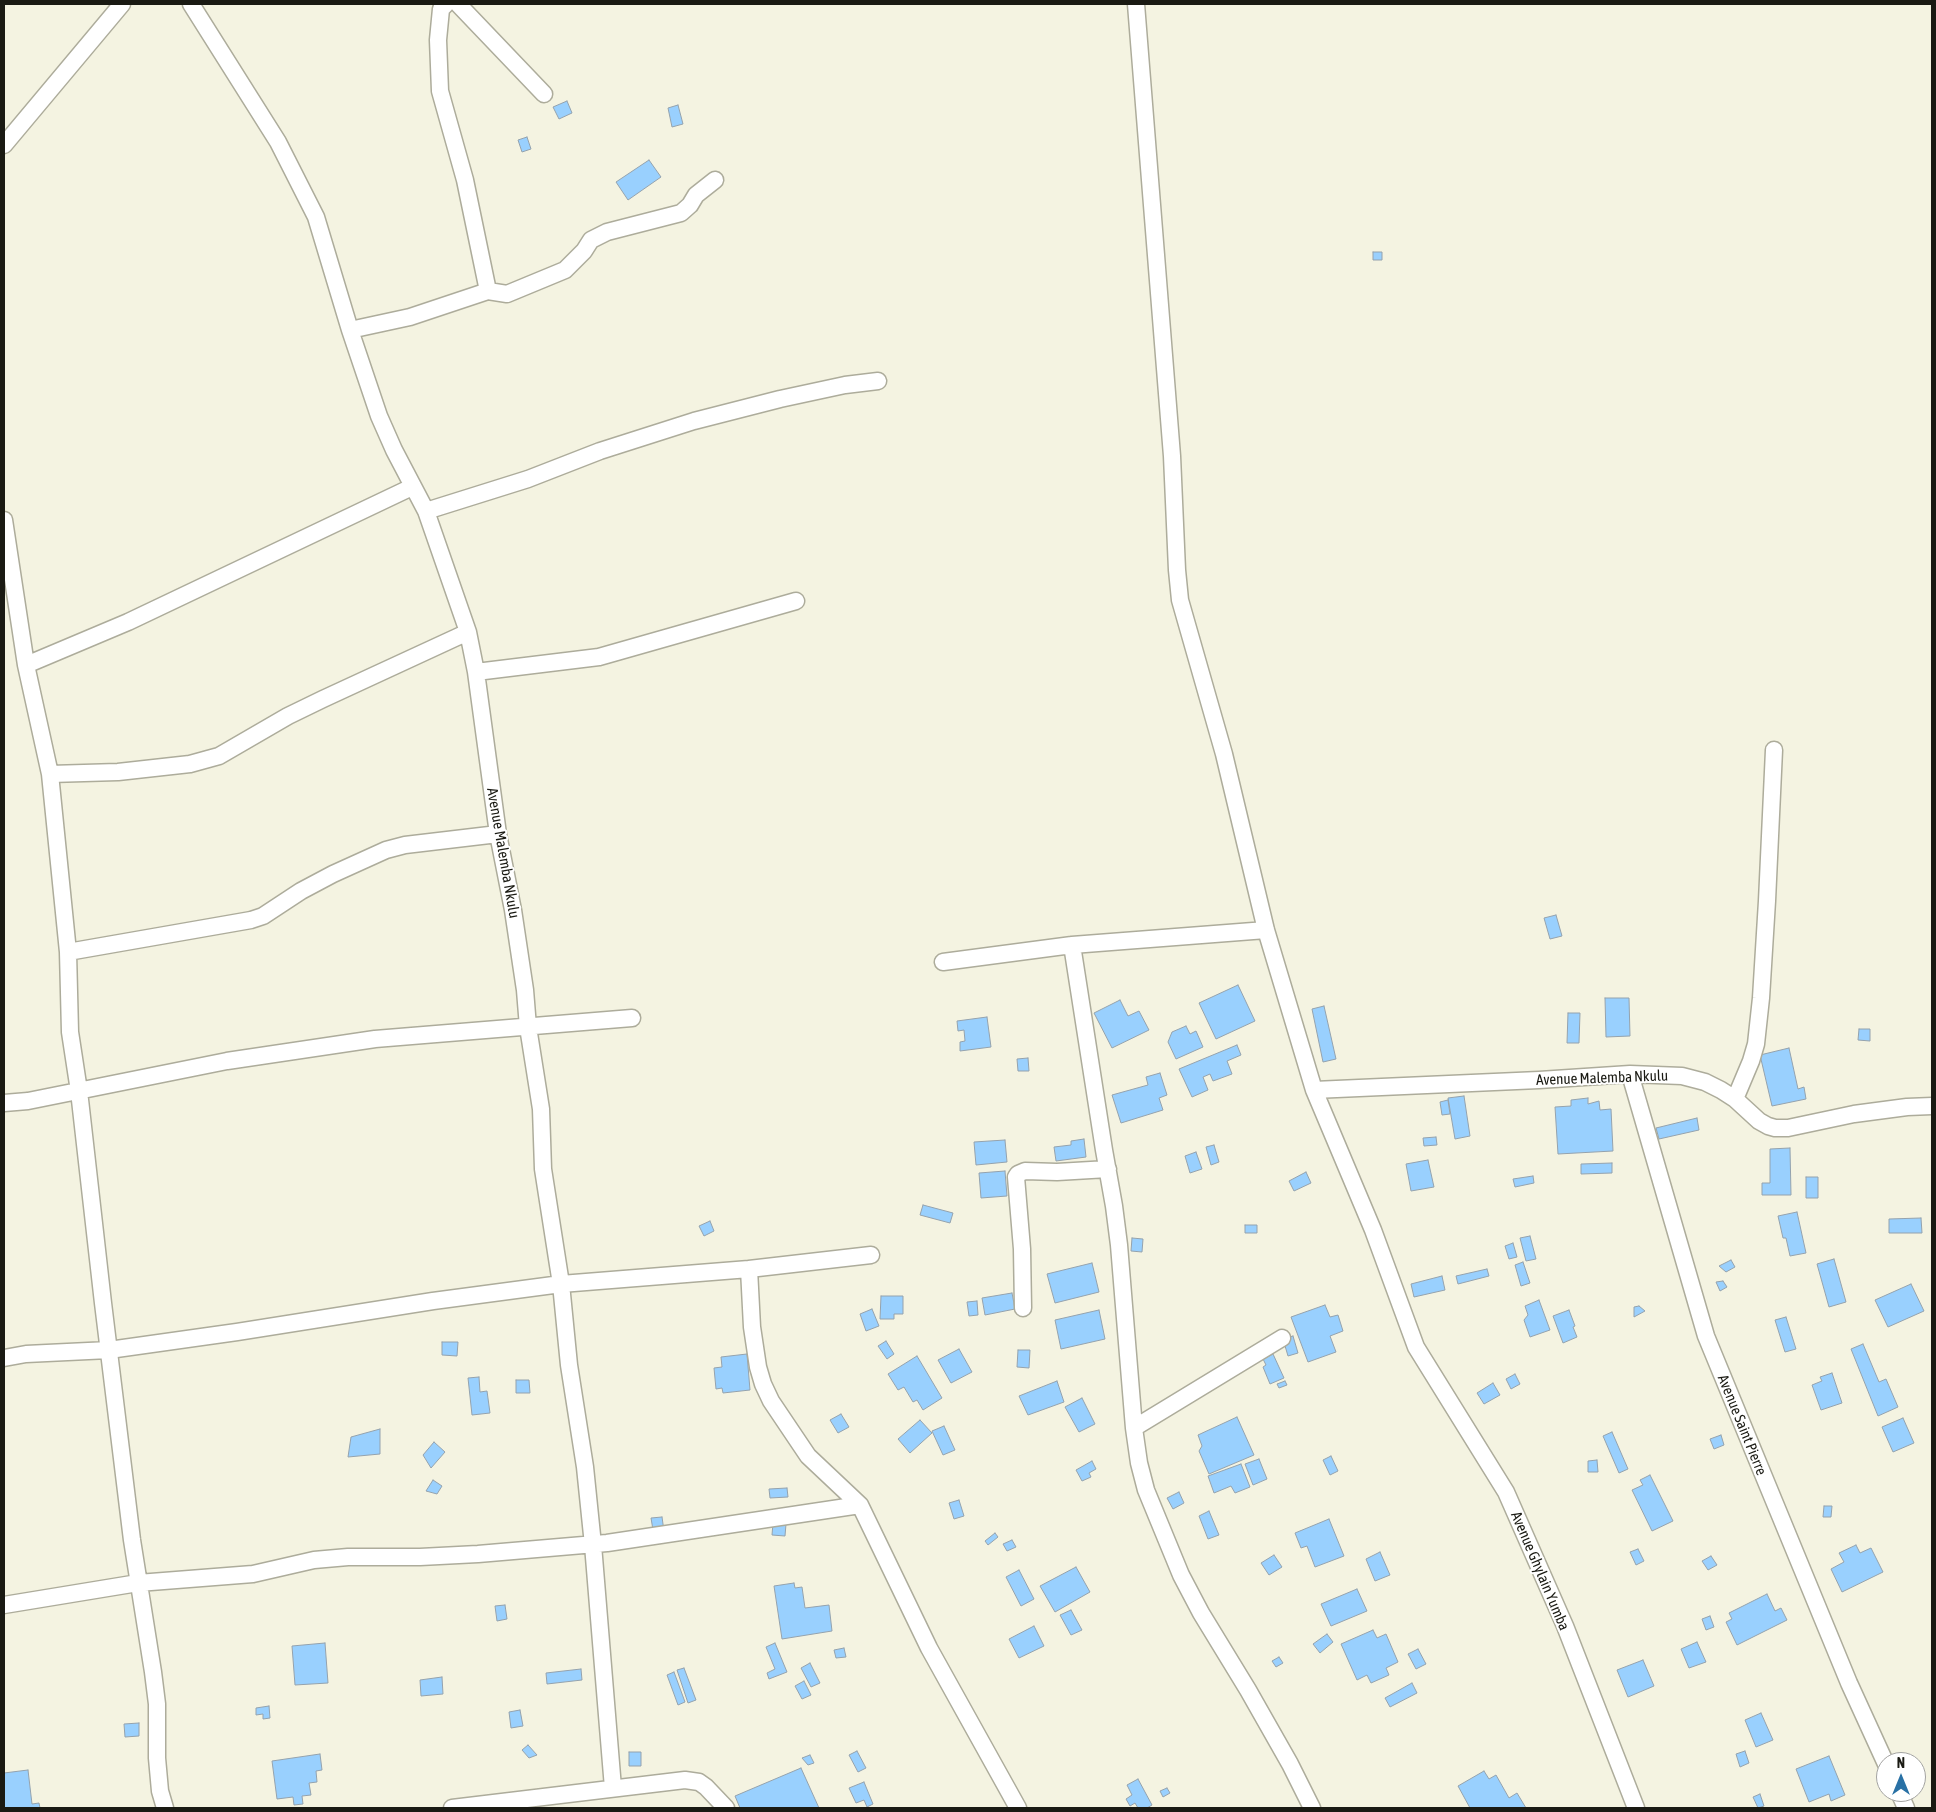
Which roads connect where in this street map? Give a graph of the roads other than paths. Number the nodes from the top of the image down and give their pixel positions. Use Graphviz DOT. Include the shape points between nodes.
graph roads {
  1 [pos="122,4"];
  2 [pos="191,4"];
  3 [pos="446,4"];
  4 [pos="458,4"];
  5 [pos="1136,4"];
  6 [pos="544,94"];
  7 [pos="4,145"];
  8 [pos="715,180"];
  9 [pos="488,291"];
  10 [pos="350,330"];
  11 [pos="878,380"];
  12 [pos="412,486"];
  13 [pos="426,511"];
  14 [pos="4,520"];
  15 [pos="796,601"];
  16 [pos="468,632"];
  17 [pos="26,665"];
  18 [pos="476,672"];
  19 [pos="1774,750"];
  20 [pos="50,774"];
  21 [pos="498,834"];
  22 [pos="1266,930"];
  23 [pos="1072,946"];
  24 [pos="68,952"];
  25 [pos="943,962"];
  26 [pos="632,1018"];
  27 [pos="528,1027"];
  28 [pos="1630,1074"];
  29 [pos="1314,1090"];
  30 [pos="80,1091"];
  31 [pos="1735,1099"];
  32 [pos="4,1103"];
  33 [pos="1932,1106"];
  34 [pos="1108,1169"];
  35 [pos="871,1255"];
  36 [pos="749,1269"];
  37 [pos="561,1284"];
  38 [pos="1023,1308"];
  39 [pos="1282,1338"];
  40 [pos="109,1350"];
  41 [pos="4,1358"];
  42 [pos="1134,1428"];
  43 [pos="860,1505"];
  44 [pos="593,1545"];
  45 [pos="138,1583"];
  46 [pos="4,1605"];
  47 [pos="1881,1752"];
  48 [pos="614,1788"];
  49 [pos="165,1808"];
  50 [pos="452,1808"];
  51 [pos="457,1808"];
  52 [pos="726,1808"];
  53 [pos="1018,1808"];
  54 [pos="1312,1808"];
  55 [pos="1636,1808"];
  1 -- 7 [label="street"];
  2 -- 10 [label="street, Avenue Malemba Nkulu" via="278,142 316,217"];
  3 -- 9 [label="street" via="441,10 438,40 440,91 465,180"];
  4 -- 6 [label="street"];
  5 -- 22 [label="street, Avenue Ghylain Yumba" via="1172,456 1180,600 1224,754"];
  8 -- 9 [label="street" via="680,213 607,232 591,240 564,270 506,294"];
  9 -- 10 [label="street" via="410,317"];
  10 -- 12 [label="street, Avenue Malemba Nkulu" via="379,416"];
  11 -- 13 [label="street" via="694,421"];
  12 -- 13 [label="street, Avenue Malemba Nkulu"];
  12 -- 17 [label="street" via="128,622"];
  13 -- 16 [label="street, Avenue Malemba Nkulu"];
  14 -- 17 [label="street"];
  15 -- 18 [label="street" via="599,656"];
  16 -- 18 [label="street, Avenue Malemba Nkulu"];
  16 -- 20 [label="street" via="323,698 219,756 190,764 118,772"];
  17 -- 20 [label="street"];
  18 -- 21 [label="street, Avenue Malemba Nkulu"];
  19 -- 31 [label="street" via="1768,901 1756,1044"];
  20 -- 24 [label="street"];
  21 -- 24 [label="street" via="386,850 333,874 251,920"];
  21 -- 27 [label="street, Avenue Malemba Nkulu" via="513,910"];
  22 -- 23 [label="street"];
  22 -- 29 [label="street, Avenue Ghylain Yumba"];
  23 -- 25 [label="street"];
  23 -- 34 [label="street"];
  24 -- 30 [label="street" via="70,1032"];
  26 -- 27 [label="street"];
  27 -- 30 [label="street" via="375,1039 227,1061"];
  27 -- 37 [label="street, Avenue Malemba Nkulu" via="541,1109 543,1169"];
  28 -- 29 [label="street, Avenue Malemba Nkulu"];
  28 -- 31 [label="street, Avenue Malemba Nkulu" via="1695,1079"];
  28 -- 47 [label="street, Avenue Saint Pierre" via="1706,1336"];
  29 -- 55 [label="street, Avenue Ghylain Yumba" via="1373,1230 1416,1347 1510,1501"];
  30 -- 32 [label="street"];
  30 -- 40 [label="street"];
  31 -- 33 [label="street, Avenue Malemba Nkulu" via="1764,1124 1782,1128 1854,1114"];
  34 -- 38 [label="street" via="1025,1171 1016,1177"];
  34 -- 42 [label="street" via="1119,1245"];
  35 -- 36 [label="street"];
  36 -- 37 [label="street"];
  36 -- 43 [label="street" via="752,1327 763,1384 808,1456"];
  37 -- 40 [label="street" via="434,1300"];
  37 -- 44 [label="street, Avenue Malemba Nkulu"];
  39 -- 42 [label="street"];
  40 -- 41 [label="street"];
  40 -- 45 [label="street"];
  42 -- 54 [label="street" via="1146,1490 1181,1575"];
  43 -- 44 [label="street"];
  43 -- 53 [label="street" via="929,1648"];
  44 -- 45 [label="street" via="420,1557 348,1557 314,1560 253,1574"];
  44 -- 48 [label="street, Avenue Malemba Nkulu"];
  45 -- 46 [label="street"];
  45 -- 49 [label="street" via="157,1704 157,1758"];
  48 -- 51 [label="street"];
  48 -- 52 [label="street" via="693,1781 706,1787"];
  50 -- 51 [label="street"];
}
